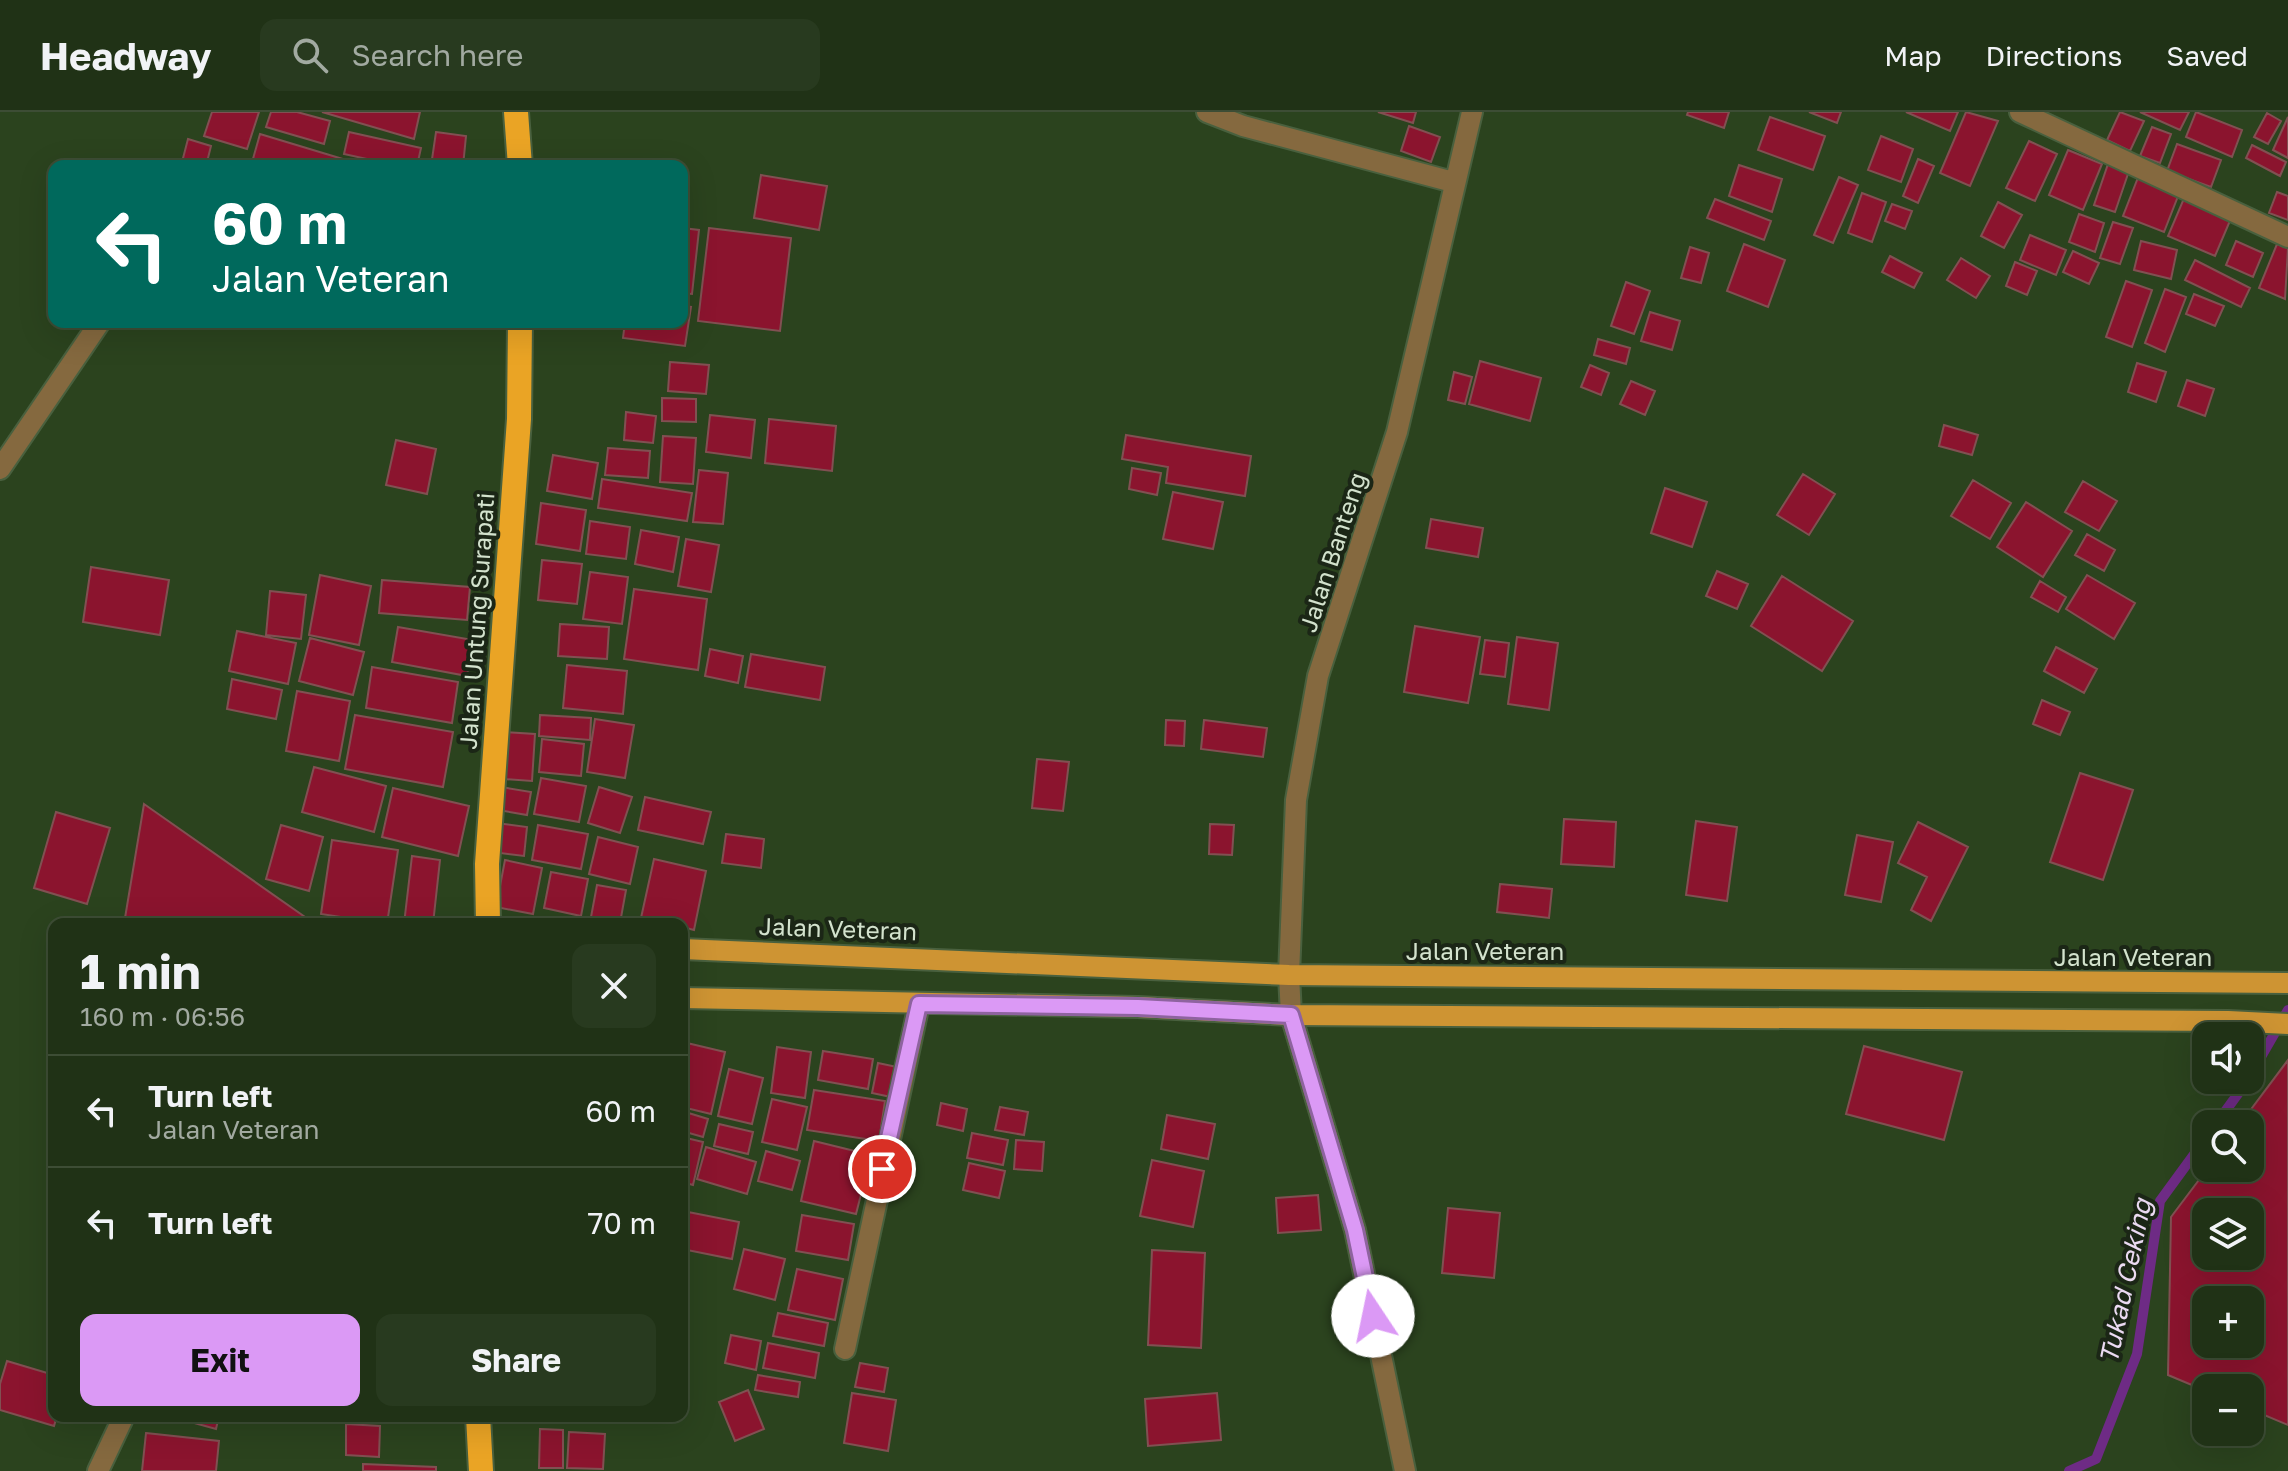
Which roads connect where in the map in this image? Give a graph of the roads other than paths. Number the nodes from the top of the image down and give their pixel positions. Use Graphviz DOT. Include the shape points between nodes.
graph roads {
  1 [pos="516,112"];
  2 [pos="1207,112"];
  3 [pos="1472,112"];
  4 [pos="2020,112"];
  5 [pos="520,160"];
  6 [pos="1453,182"];
  7 [pos="2288,237"];
  8 [pos="96,328"];
  9 [pos="520,328"];
  10 [pos="0,469"];
  11 [pos="488,918"];
  12 [pos="688,949"];
  13 [pos="1289,975"];
  14 [pos="2287,983"];
  15 [pos="688,998"];
  16 [pos="919,1004"];
  17 [pos="1291,1015"];
  18 [pos="2288,1024"];
  19 [pos="845,1349"];
  20 [pos="121,1422"];
  21 [pos="478,1422"];
  22 [pos="98,1471"];
  23 [pos="481,1471"];
  24 [pos="1405,1471"];
  1 -- 5 [label="highway"];
  2 -- 6 [label="street"];
  3 -- 6 [label="street, Jalan Banteng"];
  4 -- 7 [label="street"];
  6 -- 13 [label="street, Jalan Banteng" via="1397,432 1318,676 1296,800"];
  8 -- 10 [label="street"];
  9 -- 11 [label="highway, Jalan Untung Surapati"];
  12 -- 13 [label="main road, Jalan Veteran"];
  13 -- 14 [label="main road, Jalan Veteran"];
  13 -- 17 [label="street, Jalan Banteng"];
  15 -- 16 [label="main road"];
  16 -- 17 [label="main road"];
  16 -- 19 [label="street"];
  17 -- 18 [label="main road"];
  17 -- 24 [label="street, Jalan Banteng" via="1355,1230"];
  20 -- 22 [label="street"];
  21 -- 23 [label="highway"];
}
